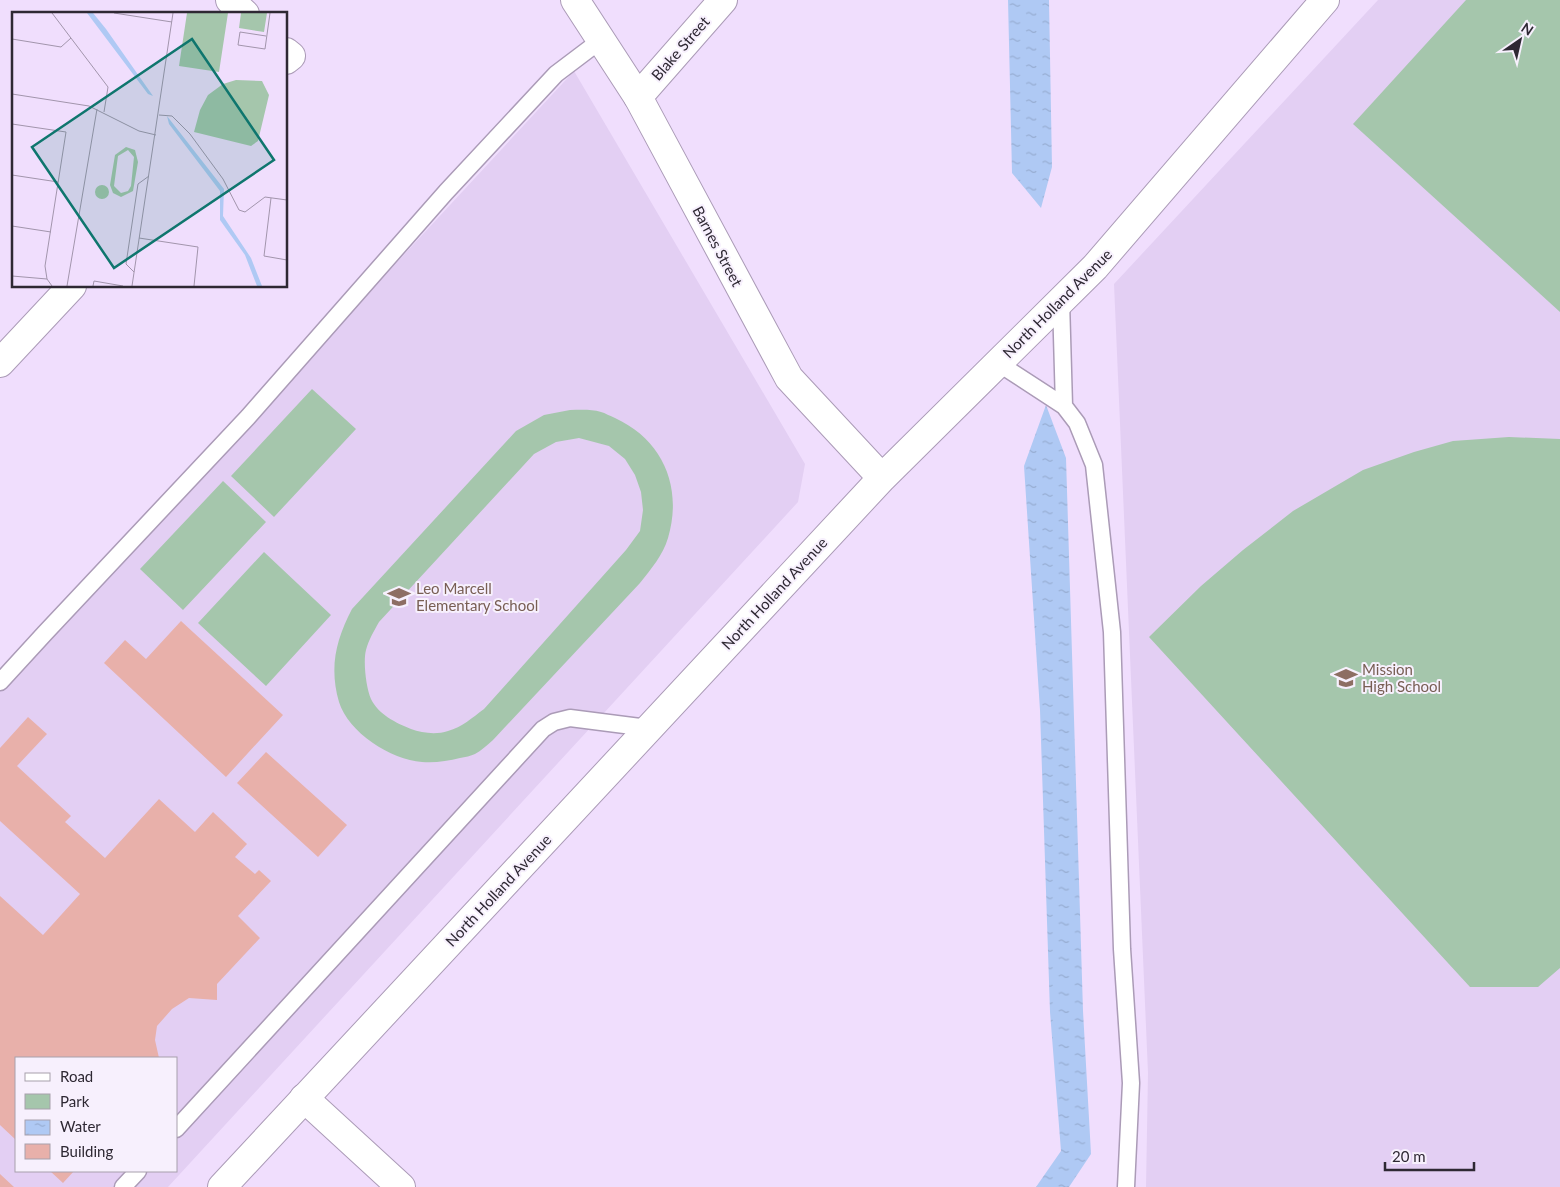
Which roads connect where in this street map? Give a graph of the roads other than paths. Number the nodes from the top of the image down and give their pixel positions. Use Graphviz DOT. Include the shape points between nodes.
graph roads {
  1 [pos="230,0"];
  2 [pos="574,0"];
  3 [pos="723,0"];
  4 [pos="1325,0"];
  5 [pos="243,12"];
  6 [pos="601,40"];
  7 [pos="638,97"];
  8 [pos="70,288"];
  9 [pos="1061,301"];
  10 [pos="4,352"];
  11 [pos="998,363"];
  12 [pos="1064,406"];
  13 [pos="882,478"];
  14 [pos="0,682"];
  15 [pos="648,728"];
  16 [pos="304,1098"];
  17 [pos="178,1127"];
  18 [pos="137,1172"];
  19 [pos="123,1187"];
  20 [pos="222,1187"];
  21 [pos="401,1187"];
  22 [pos="1126,1187"];
  1 -- 5 [label="street"];
  2 -- 6 [label="street, Barnes Street"];
  3 -- 7 [label="street, Blake Street"];
  4 -- 9 [label="street, North Holland Avenue" via="1095,267"];
  6 -- 7 [label="street, Barnes Street"];
  6 -- 14 [label="lane" via="556,74 446,192 248,417"];
  7 -- 13 [label="street, Barnes Street" via="790,378"];
  8 -- 10 [label="street"];
  9 -- 11 [label="street, North Holland Avenue"];
  9 -- 12 [label="lane"];
  11 -- 12 [label="lane"];
  11 -- 13 [label="street, North Holland Avenue"];
  12 -- 22 [label="lane" via="1077,423 1094,465 1112,632 1122,949 1131,1083"];
  13 -- 15 [label="street, North Holland Avenue"];
  15 -- 16 [label="street, North Holland Avenue"];
  15 -- 17 [label="lane" via="570,718 543,729"];
  16 -- 20 [label="street, North Holland Avenue"];
  16 -- 21 [label="street"];
  18 -- 19 [label="lane"];
}
